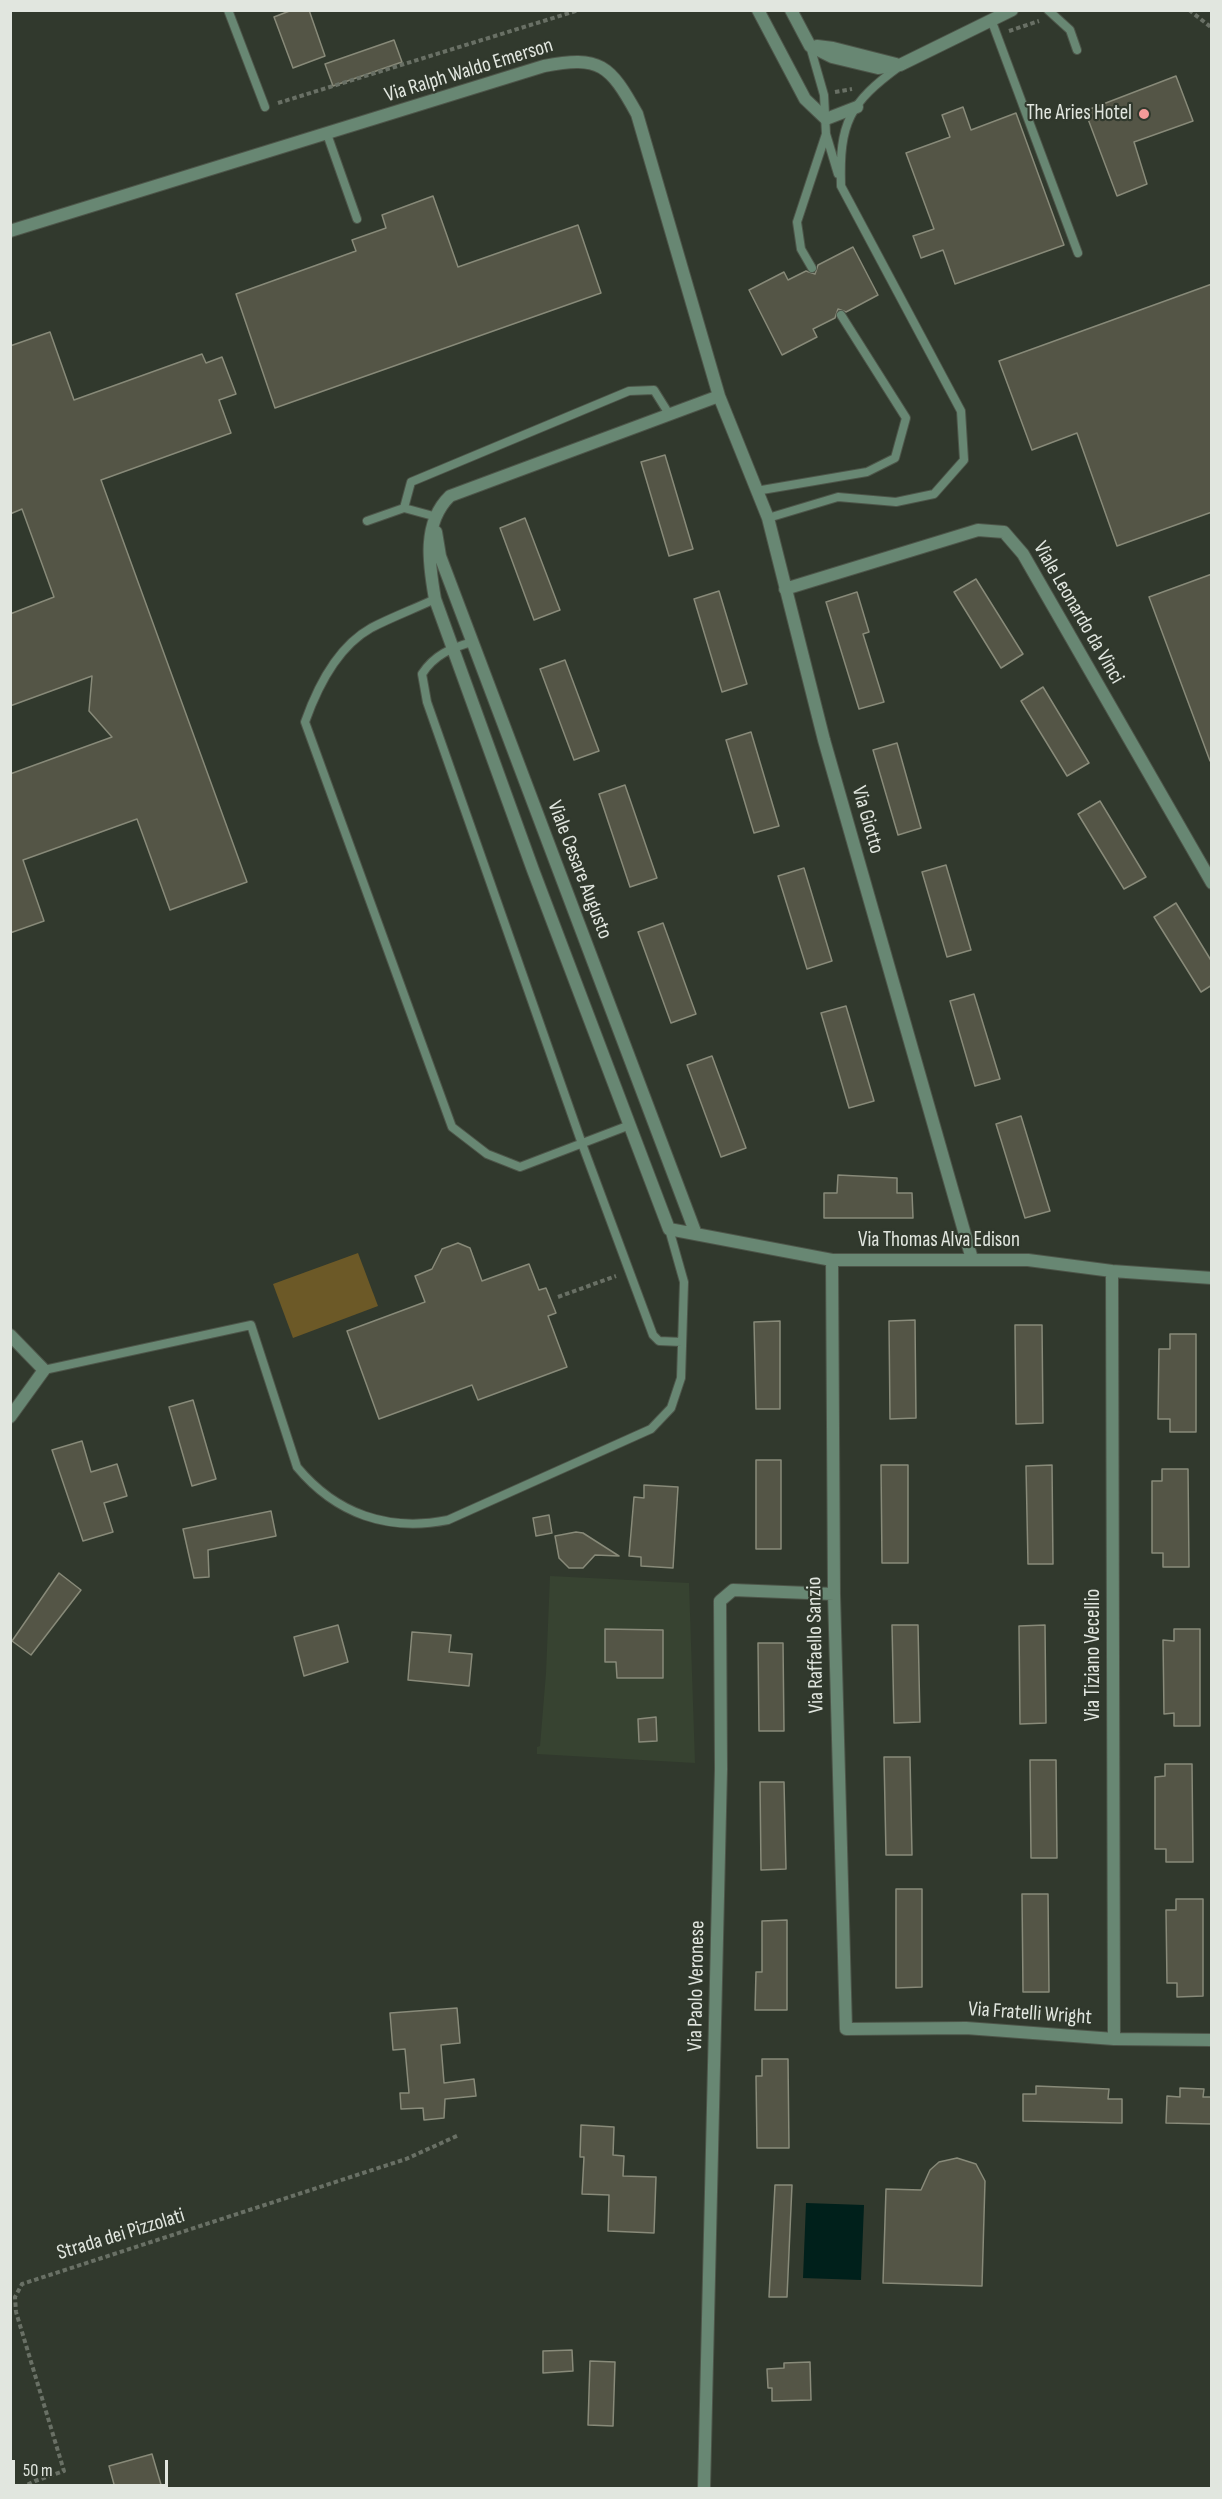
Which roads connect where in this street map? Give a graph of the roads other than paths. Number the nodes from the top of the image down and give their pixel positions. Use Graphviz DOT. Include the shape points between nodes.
graph roads {
  1 [pos="228,10"];
  2 [pos="758,10"];
  3 [pos="791,10"];
  4 [pos="1012,10"];
  5 [pos="1052,13"];
  6 [pos="992,22"];
  7 [pos="810,46"];
  8 [pos="1077,50"];
  9 [pos="900,65"];
  10 [pos="266,107"];
  11 [pos="857,107"];
  12 [pos="826,119"];
  13 [pos="327,134"];
  14 [pos="826,134"];
  15 [pos="841,186"];
  16 [pos="357,219"];
  17 [pos="10,231"];
  18 [pos="1078,253"];
  19 [pos="812,268"];
  20 [pos="841,315"];
  21 [pos="719,396"];
  22 [pos="669,414"];
  23 [pos="756,491"];
  24 [pos="404,508"];
  25 [pos="437,517"];
  26 [pos="768,518"];
  27 [pos="367,521"];
  28 [pos="785,589"];
  29 [pos="435,599"];
  30 [pos="472,642"];
  31 [pos="453,648"];
  32 [pos="1212,883"];
  33 [pos="630,1125"];
  34 [pos="581,1142"];
  35 [pos="669,1229"];
  36 [pos="696,1234"];
  37 [pos="972,1258"];
  38 [pos="832,1260"];
  39 [pos="1113,1271"];
  40 [pos="1212,1278"];
  41 [pos="10,1335"];
  42 [pos="682,1342"];
  43 [pos="44,1370"];
  44 [pos="10,1417"];
  45 [pos="834,1594"];
  46 [pos="846,2028"];
  47 [pos="1114,2039"];
  48 [pos="1212,2040"];
  49 [pos="704,2488"];
  1 -- 10 [label="lane"];
  2 -- 12 [label="street" via="805,99"];
  3 -- 7 [label="street"];
  4 -- 6 [label="street"];
  5 -- 8 [label="lane" via="1070,30"];
  6 -- 9 [label="street"];
  6 -- 18 [label="lane"];
  7 -- 9 [label="street" via="832,57 878,68"];
  7 -- 12 [label="lane" via="824,94"];
  9 -- 11 [label="lane" via="872,87"];
  11 -- 12 [label="street"];
  11 -- 15 [label="lane" via="843,134"];
  12 -- 14 [label="lane"];
  13 -- 16 [label="lane"];
  13 -- 17 [label="street, Via Ralph Waldo Emerson"];
  13 -- 21 [label="street, Via Ralph Waldo Emerson" via="544,66 576,60 600,66 619,82 637,114"];
  14 -- 15 [label="lane"];
  14 -- 19 [label="lane" via="797,222 801,249"];
  15 -- 26 [label="lane" via="961,411 964,460 934,494 896,502 838,497"];
  20 -- 23 [label="lane" via="906,418 895,458 867,472"];
  21 -- 22 [label="street, Viale Cesare Augusto"];
  21 -- 23 [label="street, Via Giotto"];
  22 -- 24 [label="lane" via="654,390 629,391 411,482"];
  22 -- 25 [label="street, Viale Cesare Augusto" via="450,496 442,503"];
  23 -- 26 [label="street, Via Giotto"];
  24 -- 25 [label="lane"];
  24 -- 27 [label="lane"];
  25 -- 29 [label="street, Viale Cesare Augusto" via="428,556"];
  25 -- 30 [label="street, Viale Cesare Augusto" via="440,556"];
  26 -- 28 [label="street, Via Giotto"];
  28 -- 32 [label="street, Viale Leonardo da Vinci" via="978,530 1004,532 1023,554"];
  28 -- 37 [label="street, Via Giotto" via="824,740"];
  29 -- 31 [label="street, Viale Cesare Augusto"];
  29 -- 34 [label="lane" via="369,629 348,648 318,687 305,722 452,1127 487,1154 520,1167"];
  30 -- 31 [label="lane"];
  30 -- 36 [label="street, Viale Cesare Augusto"];
  31 -- 33 [label="street, Viale Cesare Augusto"];
  31 -- 34 [label="lane" via="430,661 422,674 427,702"];
  33 -- 34 [label="lane"];
  33 -- 35 [label="street, Viale Cesare Augusto"];
  34 -- 42 [label="lane" via="653,1335 659,1341"];
  35 -- 36 [label="street, Via Thomas Alva Edison"];
  35 -- 42 [label="lane" via="684,1282"];
  36 -- 38 [label="street, Via Thomas Alva Edison"];
  37 -- 38 [label="street, Via Thomas Alva Edison" via="905,1262"];
  37 -- 39 [label="street, Via Thomas Alva Edison" via="1028,1260"];
  38 -- 45 [label="street, Via Raffaello Sanzio"];
  39 -- 40 [label="street, Via Thomas Alva Edison"];
  39 -- 47 [label="street, Via Tiziano Vecellio"];
  41 -- 43 [label="street"];
  42 -- 43 [label="lane" via="676,1399 651,1429 465,1514 412,1525 375,1521 357,1514 324,1495 297,1467 251,1325"];
  43 -- 44 [label="street"];
  45 -- 46 [label="street, Via Raffaello Sanzio"];
  45 -- 49 [label="street, Via Paolo Veronese" via="733,1590 720,1600 721,1781"];
  46 -- 47 [label="street, Via Fratelli Wright" via="966,2028"];
  47 -- 48 [label="street, Via Fratelli Wright"];
}
